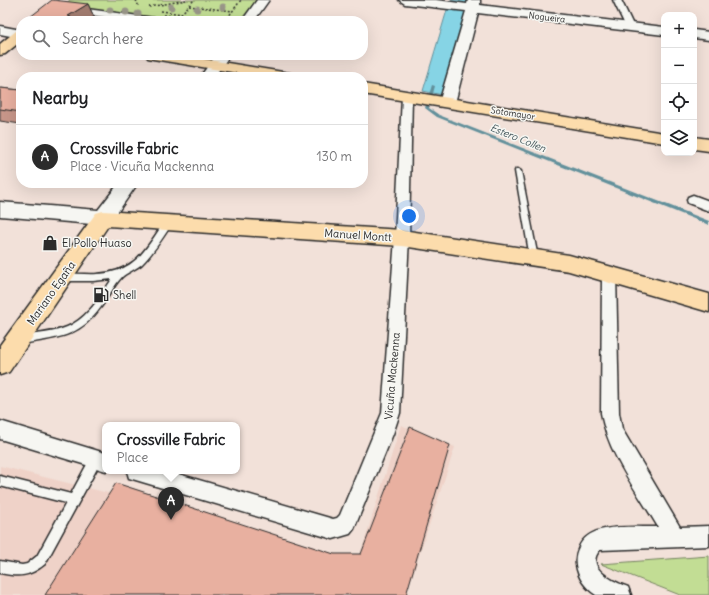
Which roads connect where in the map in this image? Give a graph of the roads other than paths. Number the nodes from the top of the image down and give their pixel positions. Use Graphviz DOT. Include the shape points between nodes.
graph roads {
  1 [pos="263,0"];
  2 [pos="405,0"];
  3 [pos="617,0"];
  4 [pos="471,5"];
  5 [pos="61,9"];
  6 [pos="115,16"];
  7 [pos="252,16"];
  8 [pos="630,27"];
  9 [pos="0,30"];
  10 [pos="661,31"];
  11 [pos="16,33"];
  12 [pos="697,34"];
  13 [pos="709,36"];
  14 [pos="16,38"];
  15 [pos="0,51"];
  16 [pos="219,60"];
  17 [pos="211,72"];
  18 [pos="268,72"];
  19 [pos="368,90"];
  20 [pos="414,97"];
  21 [pos="443,102"];
  22 [pos="661,138"];
  23 [pos="697,143"];
  24 [pos="709,145"];
  25 [pos="518,171"];
  26 [pos="124,188"];
  27 [pos="692,200"];
  28 [pos="709,206"];
  29 [pos="0,209"];
  30 [pos="103,218"];
  31 [pos="169,222"];
  32 [pos="402,238"];
  33 [pos="534,258"];
  34 [pos="608,274"];
  35 [pos="119,275"];
  36 [pos="62,278"];
  37 [pos="709,303"];
  38 [pos="16,341"];
  39 [pos="0,364"];
  40 [pos="0,430"];
  41 [pos="101,461"];
  42 [pos="146,474"];
  43 [pos="0,481"];
  44 [pos="74,500"];
  45 [pos="709,536"];
  46 [pos="675,537"];
  47 [pos="0,567"];
  48 [pos="620,595"];
  1 -- 7 [label="street"];
  2 -- 4 [label="street, Nogueira"];
  3 -- 8 [label="street"];
  4 -- 8 [label="street, Nogueira"];
  4 -- 21 [label="street"];
  5 -- 6 [label="street"];
  8 -- 10 [label="street, Nogueira"];
  9 -- 11 [label="street"];
  12 -- 13 [label="street"];
  14 -- 15 [label="main road"];
  16 -- 17 [label="street"];
  16 -- 18 [label="main road"];
  19 -- 20 [label="main road, Sotomayor"];
  20 -- 21 [label="main road, Sotomayor"];
  20 -- 32 [label="street, Vicuña Mackenna"];
  21 -- 22 [label="main road, Sotomayor"];
  23 -- 24 [label="main road"];
  25 -- 33 [label="lane"];
  26 -- 30 [label="street, Mariano Egaña"];
  27 -- 28 [label="street"];
  29 -- 30 [label="street, Manuel Montt"];
  30 -- 31 [label="main road, Manuel Montt"];
  30 -- 36 [label="main road, Mariano Egaña"];
  31 -- 32 [label="main road, Manuel Montt"];
  31 -- 35 [label="lane" via="139,262"];
  32 -- 33 [label="main road, Manuel Montt"];
  32 -- 42 [label="street, Vicuña Mackenna" via="391,413 343,527 333,529"];
  33 -- 34 [label="main road, Manuel Montt" via="569,263"];
  34 -- 37 [label="main road, Manuel Montt"];
  34 -- 46 [label="street" via="610,413 613,430"];
  35 -- 36 [label="lane"];
  35 -- 38 [label="lane" via="78,326 62,332"];
  36 -- 38 [label="main road, Mariano Egaña"];
  38 -- 39 [label="main road, Mariano Egaña"];
  40 -- 41 [label="street"];
  41 -- 44 [label="lane"];
  43 -- 44 [label="lane"];
  44 -- 47 [label="lane" via="41,560 32,569 20,571"];
  45 -- 46 [label="street"];
  46 -- 48 [label="street" via="599,539 589,546 586,558 589,571 601,586"];
}
